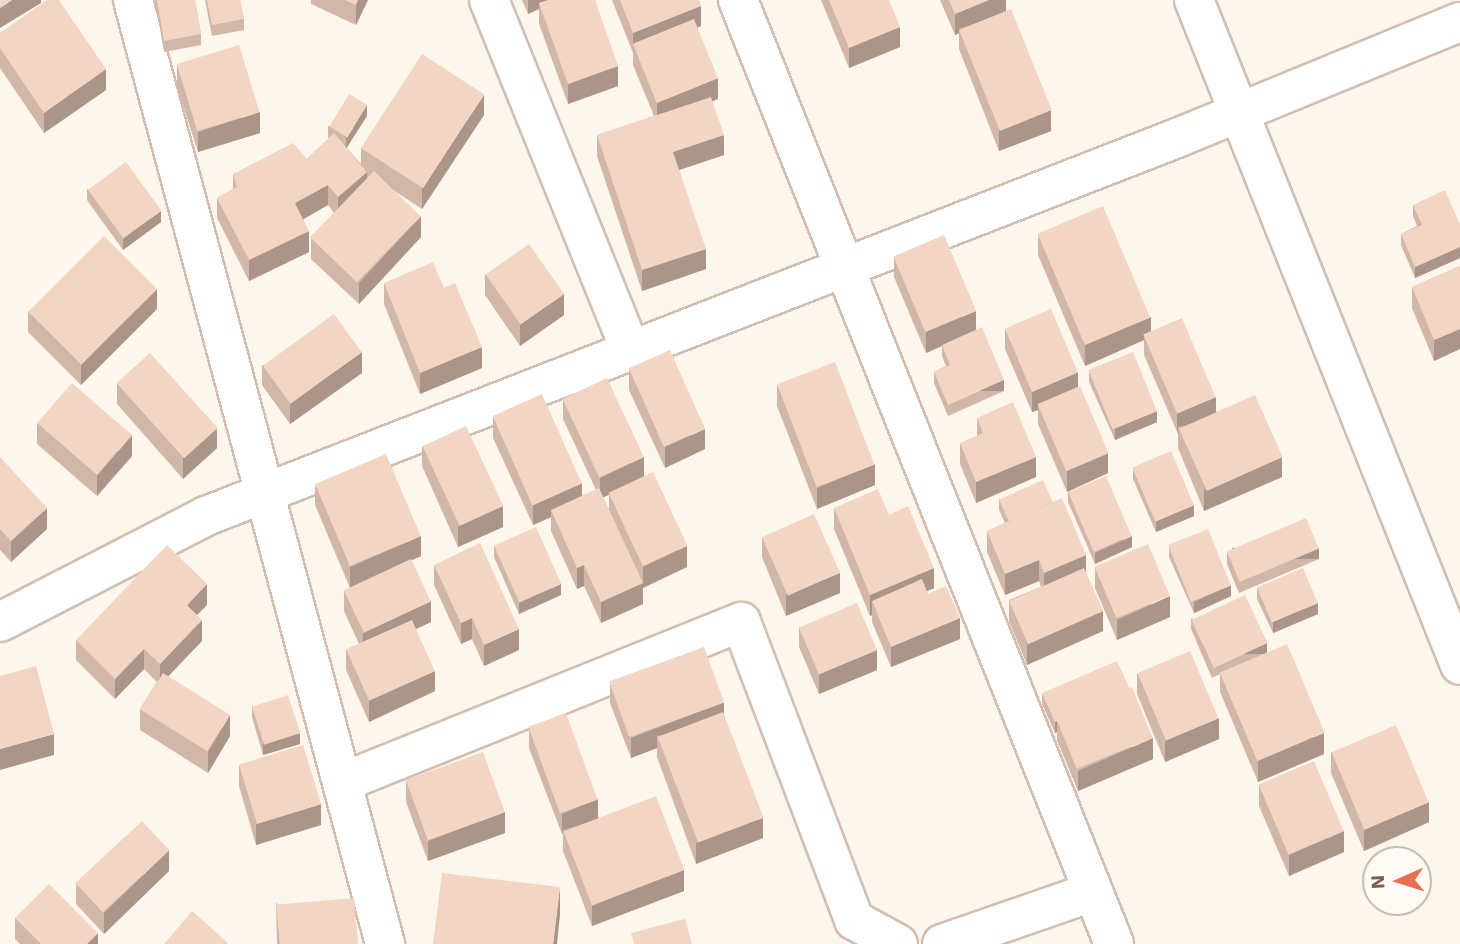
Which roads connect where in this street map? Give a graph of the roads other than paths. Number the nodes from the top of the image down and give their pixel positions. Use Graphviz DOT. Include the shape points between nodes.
graph roads {
  1 [pos="133,0"];
  2 [pos="489,0"];
  3 [pos="738,0"];
  4 [pos="1194,0"];
  5 [pos="1460,22"];
  6 [pos="1238,113"];
  7 [pos="845,267"];
  8 [pos="631,352"];
  9 [pos="265,493"];
  10 [pos="0,622"];
  11 [pos="1460,665"];
  12 [pos="343,782"];
  13 [pos="1092,892"];
  14 [pos="385,944"];
  15 [pos="898,944"];
  16 [pos="942,944"];
  17 [pos="1114,944"];
  1 -- 9 [label="street"];
  2 -- 8 [label="street"];
  3 -- 7 [label="street"];
  4 -- 6 [label="street"];
  5 -- 6 [label="street"];
  6 -- 7 [label="street"];
  6 -- 11 [label="street"];
  7 -- 8 [label="street"];
  7 -- 13 [label="street"];
  8 -- 9 [label="street"];
  9 -- 10 [label="street" via="206,516"];
  9 -- 12 [label="street"];
  12 -- 14 [label="street"];
  12 -- 15 [label="street" via="741,622 854,920"];
  13 -- 16 [label="street"];
  13 -- 17 [label="street"];
}
